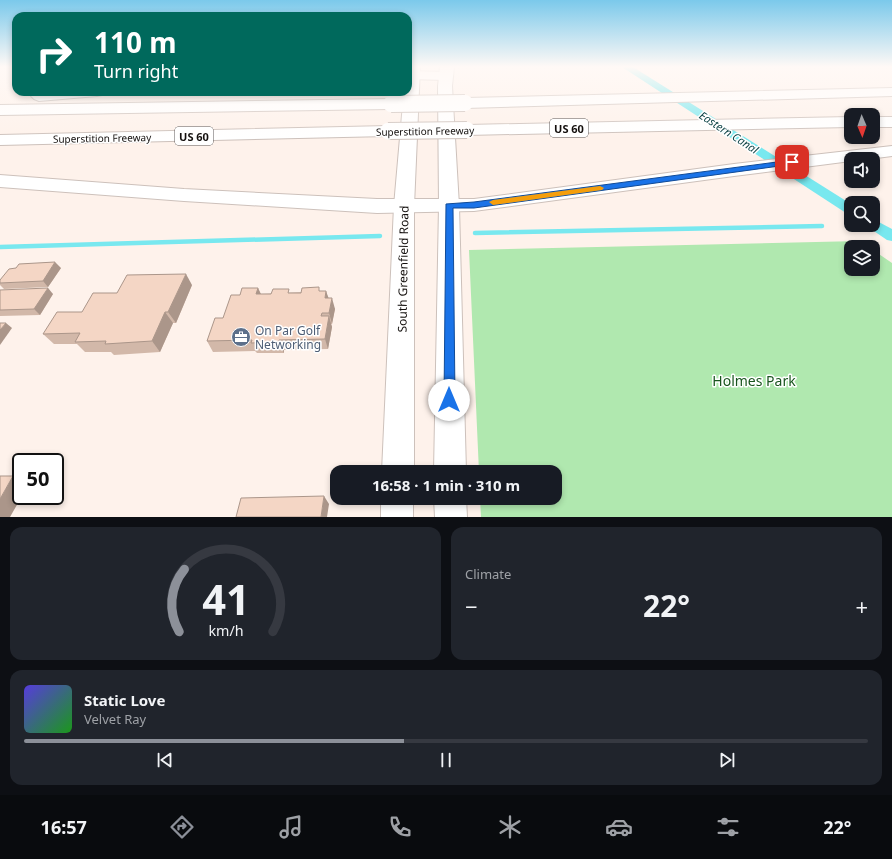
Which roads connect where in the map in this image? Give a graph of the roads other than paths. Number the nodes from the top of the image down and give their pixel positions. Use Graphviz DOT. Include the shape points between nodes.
graph roads {
  1 [pos="446,91"];
  2 [pos="892,92"];
  3 [pos="32,96"];
  4 [pos="410,96"];
  5 [pos="0,98"];
  6 [pos="0,110"];
  7 [pos="844,122"];
  8 [pos="880,122"];
  9 [pos="892,122"];
  10 [pos="0,140"];
  11 [pos="892,151"];
  12 [pos="0,181"];
  13 [pos="404,206"];
  14 [pos="449,206"];
  15 [pos="398,465"];
  16 [pos="450,465"];
  17 [pos="397,505"];
  18 [pos="450,505"];
  19 [pos="397,517"];
  20 [pos="451,517"];
  1 -- 14 [label="main road"];
  2 -- 6 [label="main road, bridge" via="465,103"];
  3 -- 5 [label="main road"];
  4 -- 13 [label="main road, South Greenfield Road"];
  7 -- 10 [label="main road, Superstition Freeway / US 60, bridge"];
  8 -- 9 [label="main road"];
  11 -- 14 [label="main road" via="474,205"];
  12 -- 13 [label="main road" via="184,195"];
  13 -- 14 [label="main road"];
  13 -- 15 [label="main road, South Greenfield Road"];
  14 -- 16 [label="main road"];
  17 -- 19 [label="main road"];
  18 -- 20 [label="main road"];
}
